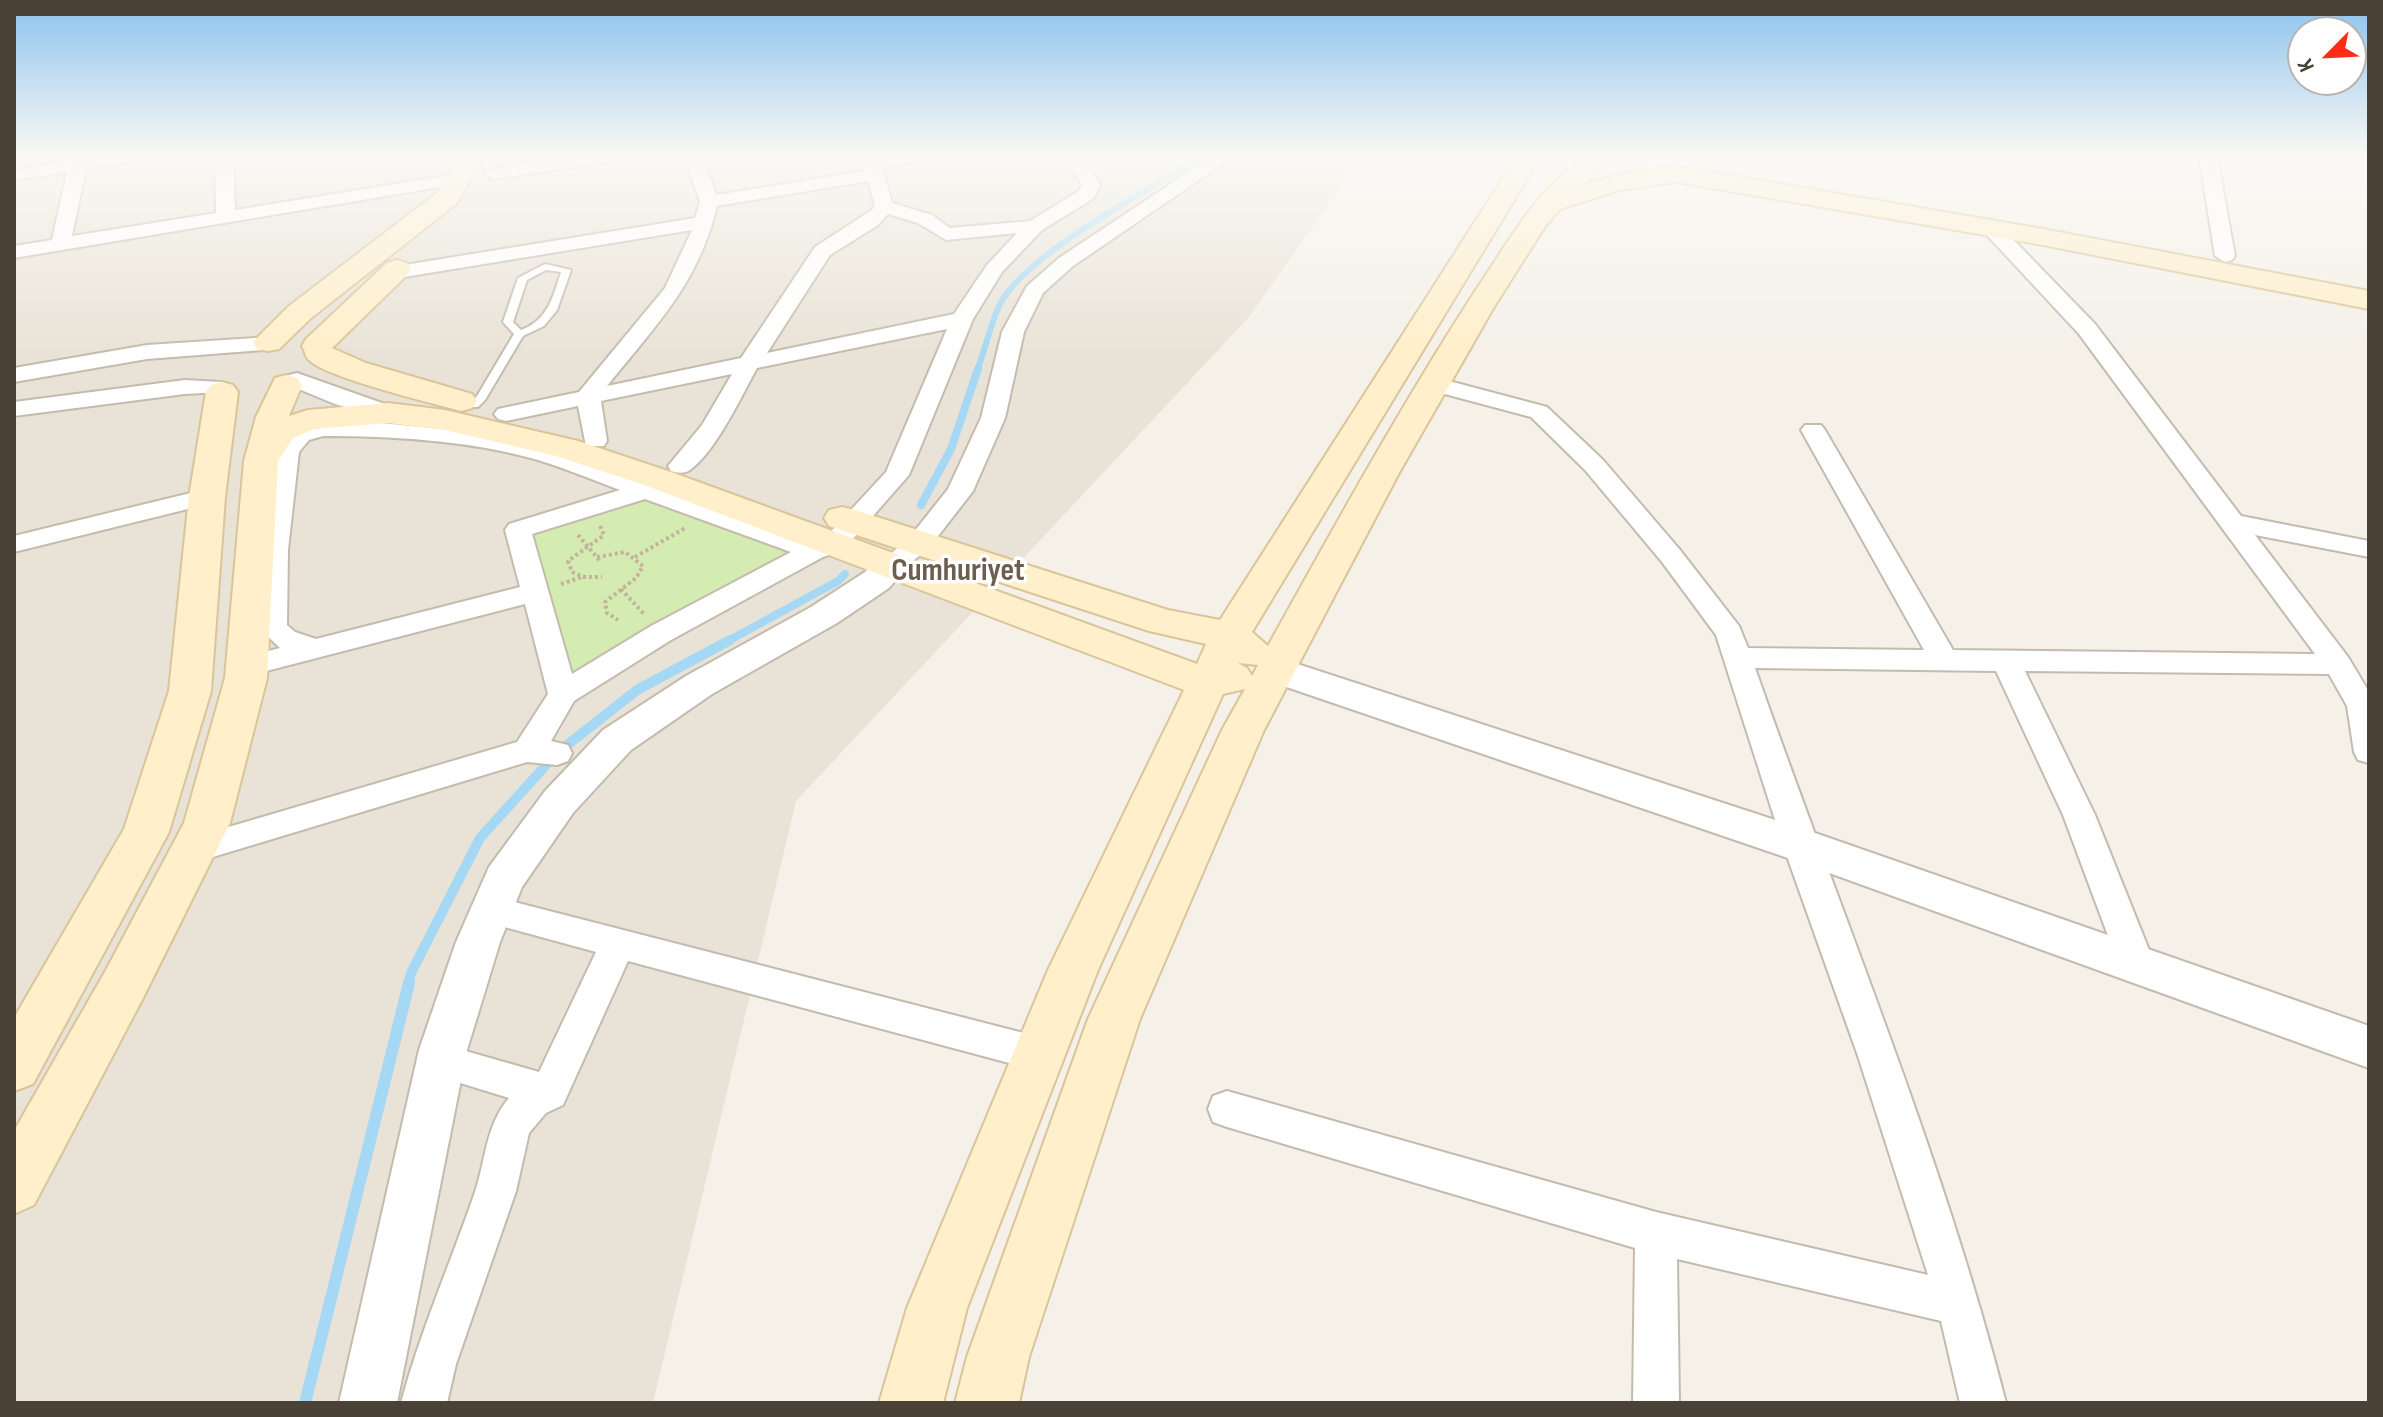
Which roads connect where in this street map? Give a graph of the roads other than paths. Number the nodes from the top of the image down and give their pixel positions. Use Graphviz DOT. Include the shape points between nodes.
graph roads {
  1 [pos="66,222"];
  2 [pos="195,222"];
  3 [pos="416,222"];
  4 [pos="451,222"];
  5 [pos="658,222"];
  6 [pos="702,222"];
  7 [pos="870,222"];
  8 [pos="929,222"];
  9 [pos="1041,222"];
  10 [pos="1126,222"];
  11 [pos="1488,222"];
  12 [pos="1538,222"];
  13 [pos="1959,222"];
  14 [pos="2023,222"];
  15 [pos="2219,222"];
  16 [pos="1035,226"];
  17 [pos="1992,229"];
  18 [pos="61,244"];
  19 [pos="14,252"];
  20 [pos="2225,256"];
  21 [pos="385,280"];
  22 [pos="2369,284"];
  23 [pos="2369,300"];
  24 [pos="962,319"];
  25 [pos="519,334"];
  26 [pos="262,343"];
  27 [pos="748,365"];
  28 [pos="305,366"];
  29 [pos="14,375"];
  30 [pos="1434,384"];
  31 [pos="218,389"];
  32 [pos="588,395"];
  33 [pos="392,398"];
  34 [pos="14,409"];
  35 [pos="490,409"];
  36 [pos="1813,430"];
  37 [pos="595,441"];
  38 [pos="261,461"];
  39 [pos="680,466"];
  40 [pos="644,491"];
  41 [pos="207,497"];
  42 [pos="2232,522"];
  43 [pos="834,539"];
  44 [pos="14,544"];
  45 [pos="2369,549"];
  46 [pos="905,554"];
  47 [pos="534,593"];
  48 [pos="1230,636"];
  49 [pos="313,648"];
  50 [pos="1738,658"];
  51 [pos="1945,662"];
  52 [pos="2006,662"];
  53 [pos="2338,664"];
  54 [pos="247,666"];
  55 [pos="1276,670"];
  56 [pos="1206,683"];
  57 [pos="563,694"];
  58 [pos="2369,752"];
  59 [pos="1800,845"];
  60 [pos="193,850"];
  61 [pos="491,910"];
  62 [pos="618,944"];
  63 [pos="2137,965"];
  64 [pos="27,1024"];
  65 [pos="2367,1049"];
  66 [pos="1039,1054"];
  67 [pos="441,1061"];
  68 [pos="14,1067"];
  69 [pos="549,1092"];
  70 [pos="1227,1109"];
  71 [pos="14,1186"];
  72 [pos="1656,1233"];
  73 [pos="1959,1304"];
  74 [pos="368,1403"];
  75 [pos="424,1403"];
  76 [pos="911,1403"];
  77 [pos="987,1403"];
  78 [pos="1656,1403"];
  79 [pos="1983,1403"];
  1 -- 18 [label="street"];
  2 -- 18 [label="street"];
  3 -- 26 [label="main road"];
  4 -- 21 [label="main road"];
  5 -- 21 [label="street"];
  6 -- 32 [label="street" via="674,290"];
  7 -- 27 [label="street" via="822,251"];
  8 -- 16 [label="street" via="946,234"];
  9 -- 16 [label="street"];
  10 -- 46 [label="street" via="1034,290 1013,332 993,418 960,491"];
  11 -- 48 [label="main road"];
  12 -- 30 [label="main road"];
  13 -- 17 [label="main road"];
  14 -- 20 [label="main road"];
  15 -- 20 [label="street"];
  16 -- 24 [label="street" via="994,269"];
  17 -- 23 [label="main road"];
  17 -- 42 [label="street" via="2087,329"];
  18 -- 19 [label="street"];
  20 -- 22 [label="main road"];
  21 -- 28 [label="main road"];
  21 -- 33 [label="main road" via="361,333 365,352"];
  24 -- 27 [label="street"];
  24 -- 43 [label="street" via="897,475"];
  25 -- 25 [label="lane" via="508,322 523,278 545,267 566,270 553,312 536,329"];
  25 -- 35 [label="lane"];
  26 -- 28 [label="main road" via="293,339"];
  26 -- 29 [label="street" via="147,352"];
  26 -- 31 [label="main road" via="218,364 210,373 210,382"];
  27 -- 32 [label="street"];
  27 -- 39 [label="street" via="712,428"];
  28 -- 31 [label="main road" via="252,393"];
  28 -- 33 [label="main road"];
  28 -- 38 [label="main road" via="272,417"];
  30 -- 50 [label="street" via="1539,412 1594,465 1671,556 1729,633"];
  30 -- 55 [label="main road"];
  31 -- 34 [label="street" via="185,387"];
  31 -- 41 [label="main road"];
  32 -- 35 [label="street"];
  32 -- 37 [label="street"];
  33 -- 35 [label="main road"];
  33 -- 38 [label="main road" via="281,431"];
  33 -- 43 [label="main road" via="445,420 566,448"];
  35 -- 37 [label="main road"];
  36 -- 51 [label="street"];
  37 -- 39 [label="main road"];
  38 -- 54 [label="main road"];
  39 -- 43 [label="main road"];
  40 -- 43 [label="street" via="710,514"];
  40 -- 47 [label="street" via="565,521 518,530"];
  40 -- 49 [label="street" via="538,452 491,441 371,429 322,429 301,435 287,451 275,550 273,628 285,639"];
  41 -- 44 [label="street"];
  41 -- 64 [label="main road" via="190,691 146,832"];
  42 -- 45 [label="street"];
  42 -- 53 [label="street"];
  43 -- 46 [label="main road"];
  43 -- 57 [label="street" via="661,633"];
  46 -- 48 [label="main road"];
  46 -- 56 [label="main road"];
  46 -- 61 [label="street" via="824,615 699,685 617,740 559,802 504,879"];
  47 -- 49 [label="street"];
  47 -- 57 [label="street"];
  48 -- 55 [label="main road"];
  48 -- 56 [label="main road"];
  49 -- 54 [label="street"];
  50 -- 51 [label="street"];
  50 -- 59 [label="street"];
  51 -- 52 [label="street"];
  52 -- 53 [label="street"];
  52 -- 63 [label="street" via="2079,815"];
  53 -- 58 [label="street" via="2362,706"];
  54 -- 60 [label="main road" via="207,823"];
  55 -- 56 [label="main road"];
  55 -- 59 [label="street"];
  55 -- 77 [label="main road" via="1243,730 1114,1019 998,1357"];
  56 -- 66 [label="main road"];
  57 -- 60 [label="street" via="548,722 542,752"];
  59 -- 63 [label="street"];
  59 -- 73 [label="street"];
  60 -- 71 [label="main road"];
  61 -- 62 [label="street"];
  61 -- 67 [label="street"];
  62 -- 66 [label="street"];
  62 -- 69 [label="street"];
  63 -- 65 [label="street"];
  64 -- 68 [label="main road"];
  66 -- 76 [label="main road" via="937,1308"];
  67 -- 69 [label="street"];
  67 -- 74 [label="street"];
  69 -- 75 [label="street" via="532,1100 511,1125 496,1191"];
  70 -- 72 [label="street"];
  72 -- 73 [label="street"];
  72 -- 78 [label="street"];
  73 -- 79 [label="street"];
}
